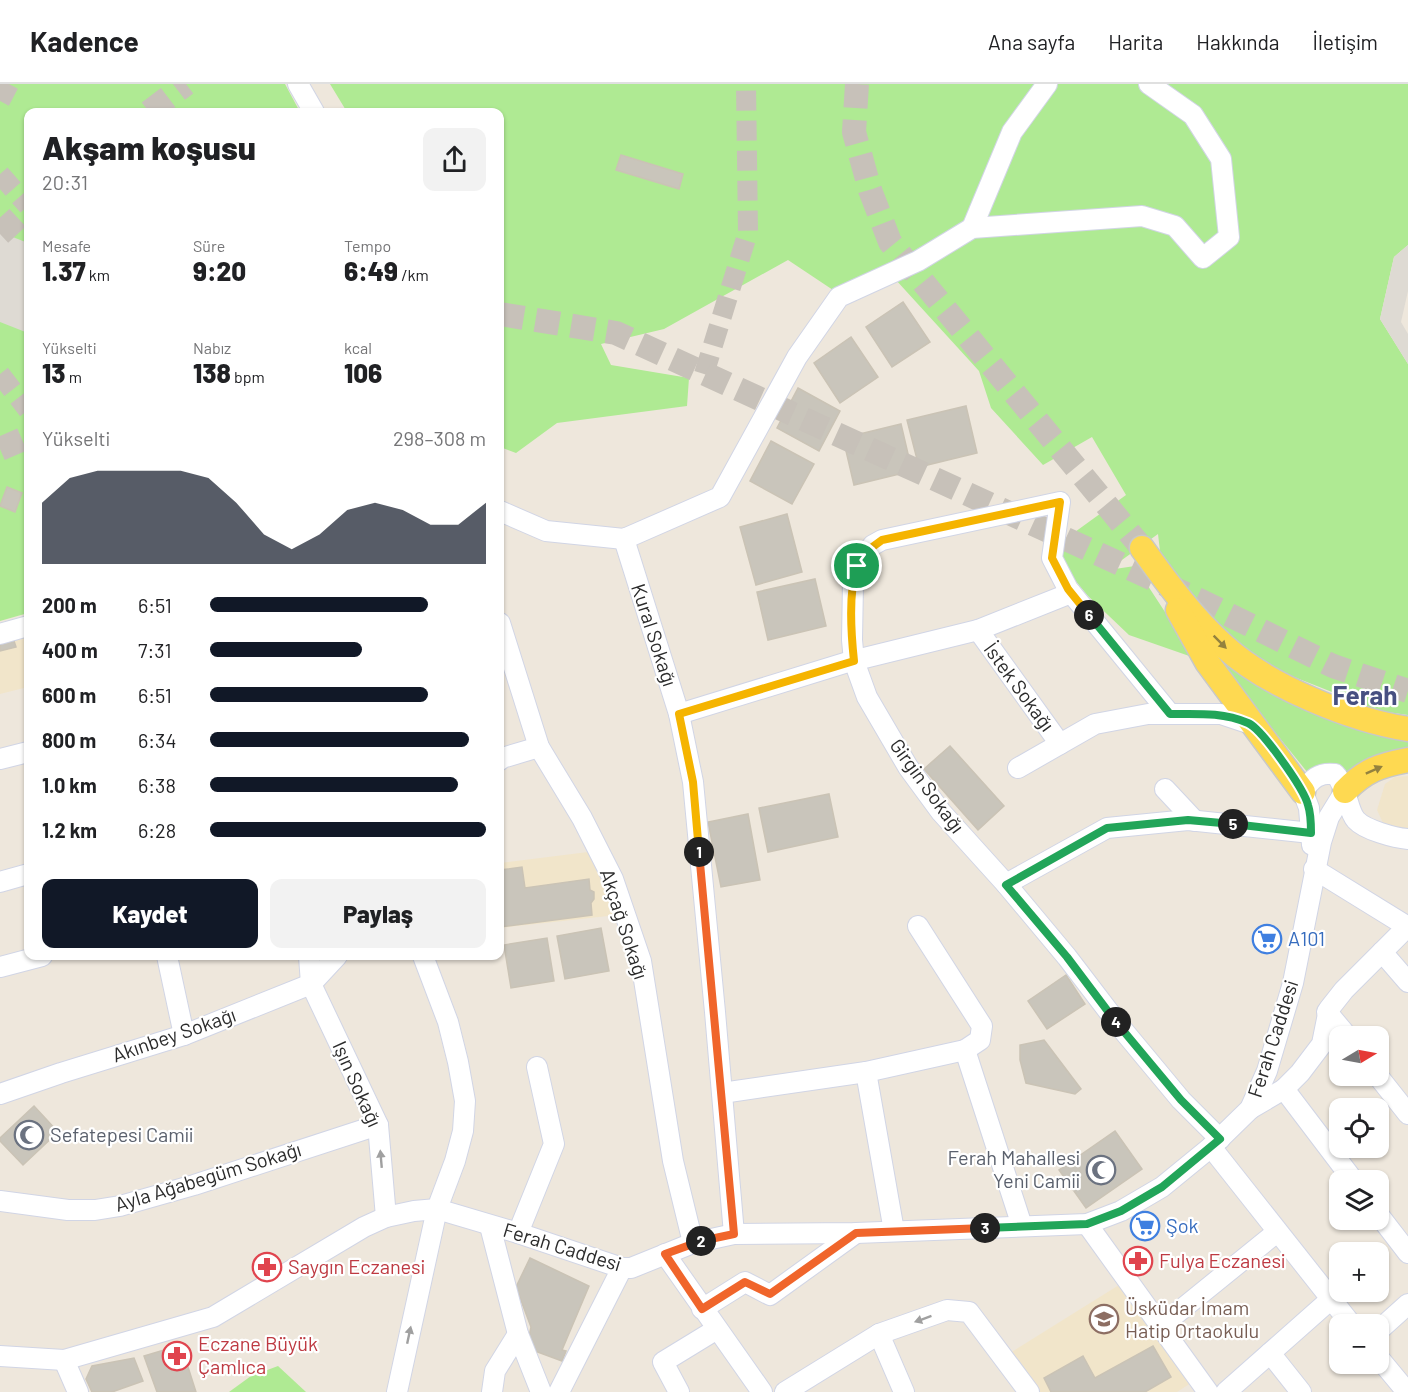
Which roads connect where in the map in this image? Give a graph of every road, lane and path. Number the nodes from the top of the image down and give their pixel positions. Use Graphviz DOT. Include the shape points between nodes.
graph roads {
  1 [pos="298,84"];
  2 [pos="1047,84"];
  3 [pos="1149,84"];
  4 [pos="312,108"];
  5 [pos="972,228"];
  6 [pos="504,513"];
  7 [pos="624,539"];
  8 [pos="1071,593"];
  9 [pos="24,628"];
  10 [pos="978,630"];
  11 [pos="0,634"];
  12 [pos="504,636"];
  13 [pos="854,661"];
  14 [pos="679,714"];
  15 [pos="1170,714"];
  16 [pos="1251,724"];
  17 [pos="1408,729"];
  18 [pos="1060,744"];
  19 [pos="539,747"];
  20 [pos="24,753"];
  21 [pos="504,757"];
  22 [pos="0,759"];
  23 [pos="1408,760"];
  24 [pos="1018,768"];
  25 [pos="1165,789"];
  26 [pos="1345,791"];
  27 [pos="1303,792"];
  28 [pos="1194,821"];
  29 [pos="1311,833"];
  30 [pos="1408,839"];
  31 [pos="1314,869"];
  32 [pos="24,875"];
  33 [pos="0,882"];
  34 [pos="1006,885"];
  35 [pos="918,926"];
  36 [pos="1408,927"];
  37 [pos="1382,952"];
  38 [pos="27,960"];
  39 [pos="167,960"];
  40 [pos="309,960"];
  41 [pos="333,960"];
  42 [pos="425,960"];
  43 [pos="0,967"];
  44 [pos="1408,981"];
  45 [pos="311,984"];
  46 [pos="1327,1012"];
  47 [pos="1339,1026"];
  48 [pos="184,1035"];
  49 [pos="965,1050"];
  50 [pos="537,1067"];
  51 [pos="866,1072"];
  52 [pos="1386,1086"];
  53 [pos="1284,1089"];
  54 [pos="722,1093"];
  55 [pos="0,1094"];
  56 [pos="1250,1109"];
  57 [pos="1408,1113"];
  58 [pos="378,1125"];
  59 [pos="1215,1143"];
  60 [pos="1345,1170"];
  61 [pos="0,1201"];
  62 [pos="437,1209"];
  63 [pos="386,1217"];
  64 [pos="1087,1224"];
  65 [pos="490,1226"];
  66 [pos="1022,1226"];
  67 [pos="1389,1228"];
  68 [pos="894,1231"];
  69 [pos="1277,1232"];
  70 [pos="518,1233"];
  71 [pos="856,1233"];
  72 [pos="734,1234"];
  73 [pos="693,1243"];
  74 [pos="1408,1253"];
  75 [pos="665,1254"];
  76 [pos="622,1268"];
  77 [pos="1329,1299"];
  78 [pos="1329,1301"];
  79 [pos="1332,1302"];
  80 [pos="1408,1304"];
  81 [pos="702,1309"];
  82 [pos="1342,1314"];
  83 [pos="1389,1321"];
  84 [pos="1161,1326"];
  85 [pos="717,1329"];
  86 [pos="518,1334"];
  87 [pos="879,1334"];
  88 [pos="1270,1353"];
  89 [pos="0,1356"];
  90 [pos="64,1360"];
  91 [pos="1389,1370"];
  92 [pos="1203,1391"];
  93 [pos="78,1392"];
  94 [pos="397,1392"];
  95 [pos="492,1392"];
  96 [pos="541,1392"];
  97 [pos="559,1392"];
  98 [pos="679,1392"];
  99 [pos="762,1392"];
  100 [pos="785,1392"];
  101 [pos="904,1392"];
  102 [pos="1029,1392"];
  103 [pos="1226,1392"];
  104 [pos="1301,1392"];
  105 [pos="1407,1392"];
  1 -- 4 [label="street"];
  2 -- 5 [label="street" via="1012,132"];
  3 -- 5 [label="street" via="1193,115 1221,159 1229,237 1203,258 1175,226 1143,216"];
  5 -- 7 [label="street" via="918,261 839,297 796,357 720,497"];
  6 -- 7 [label="street" via="546,531"];
  7 -- 14 [label="street, Kural Sokağı"];
  8 -- 10 [label="street"];
  8 -- 13 [label="street, Girgin Sokağı" via="1052,558 1060,502 882,540 873,545 857,566 853,583"];
  8 -- 15 [label="street"];
  9 -- 11 [label="street"];
  10 -- 13 [label="street"];
  10 -- 18 [label="street, İstek Sokağı"];
  12 -- 19 [label="street, Akçağ Sokağı"];
  13 -- 14 [label="street"];
  13 -- 34 [label="street, Girgin Sokağı" via="867,697 908,767 941,812"];
  14 -- 54 [label="street, Kural Sokağı" via="693,782"];
  15 -- 16 [label="street" via="1221,714"];
  15 -- 18 [label="street" via="1095,724"];
  16 -- 17 [label="main road, one-way" via="1196,645 1142,548 1190,612 1226,648 1261,673 1342,712"];
  16 -- 27 [label="main road"];
  18 -- 24 [label="street"];
  19 -- 21 [label="street"];
  19 -- 73 [label="street, Akçağ Sokağı" via="613,879 641,961 674,1161"];
  20 -- 22 [label="street"];
  26 -- 23 [label="main road, one-way" via="1359,777 1386,764"];
  25 -- 28 [label="street"];
  26 -- 27 [label="street" via="1335,774 1326,773 1312,779"];
  26 -- 30 [label="street" via="1355,820"];
  26 -- 31 [label="street, Ferah Caddesi" via="1329,817"];
  27 -- 29 [label="street" via="1310,808"];
  28 -- 29 [label="street"];
  28 -- 34 [label="street" via="1107,828"];
  29 -- 31 [label="street"];
  31 -- 36 [label="street"];
  31 -- 56 [label="street, Ferah Caddesi" via="1293,983 1267,1071"];
  32 -- 33 [label="street"];
  34 -- 59 [label="street, Girgin Sokağı"];
  35 -- 49 [label="street" via="982,1026 980,1040"];
  36 -- 37 [label="street"];
  37 -- 44 [label="street"];
  37 -- 46 [label="street"];
  38 -- 43 [label="street"];
  39 -- 48 [label="street"];
  40 -- 45 [label="street, Işın Sokağı"];
  41 -- 45 [label="street, Akınbey Sokağı"];
  42 -- 62 [label="street" via="448,1022 465,1101 455,1161"];
  45 -- 48 [label="street, Akınbey Sokağı"];
  45 -- 58 [label="street, Işın Sokağı"];
  46 -- 47 [label="street"];
  46 -- 53 [label="street" via="1322,1044"];
  48 -- 55 [label="street, Akınbey Sokağı"];
  49 -- 51 [label="street"];
  49 -- 66 [label="street"];
  50 -- 70 [label="street" via="554,1144"];
  51 -- 54 [label="street"];
  51 -- 68 [label="street"];
  52 -- 57 [label="street"];
  53 -- 56 [label="street"];
  53 -- 60 [label="street"];
  54 -- 72 [label="street, Kural Sokağı"];
  56 -- 59 [label="street, Ferah Caddesi"];
  58 -- 61 [label="street, Ayla Ağabegüm Sokağı" via="120,1206 68,1210"];
  63 -- 58 [label="street, Işın Sokağı, one-way"];
  59 -- 64 [label="street, Ferah Caddesi" via="1162,1187 1121,1211"];
  59 -- 69 [label="street, Girgin Sokağı"];
  62 -- 63 [label="street, Ferah Caddesi"];
  62 -- 65 [label="street, Ferah Caddesi"];
  94 -- 62 [label="street, one-way"];
  63 -- 90 [label="street, Ferah Caddesi" via="213,1317"];
  64 -- 66 [label="street, Ferah Caddesi"];
  64 -- 84 [label="street"];
  65 -- 70 [label="street, Ferah Caddesi"];
  65 -- 86 [label="street"];
  66 -- 68 [label="street, Ferah Caddesi"];
  67 -- 74 [label="street"];
  68 -- 71 [label="street, Ferah Caddesi"];
  69 -- 77 [label="street, Girgin Sokağı"];
  69 -- 84 [label="street"];
  70 -- 76 [label="street, Ferah Caddesi"];
  71 -- 72 [label="street, Ferah Caddesi"];
  71 -- 81 [label="street" via="770,1294 745,1282"];
  72 -- 73 [label="street, Ferah Caddesi"];
  73 -- 75 [label="street, Ferah Caddesi"];
  75 -- 76 [label="street, Ferah Caddesi"];
  75 -- 81 [label="street"];
  76 -- 97 [label="street"];
  78 -- 88 [label="street"];
  79 -- 82 [label="street, Girgin Sokağı"];
  80 -- 83 [label="street"];
  81 -- 85 [label="street"];
  84 -- 92 [label="street"];
  85 -- 98 [label="street" via="663,1362"];
  85 -- 99 [label="street"];
  86 -- 95 [label="street" via="495,1371"];
  86 -- 96 [label="street"];
  87 -- 100 [label="street"];
  87 -- 101 [label="street"];
  102 -- 87 [label="street, one-way" via="969,1312 947,1310"];
  88 -- 103 [label="street"];
  88 -- 104 [label="street"];
  89 -- 90 [label="street, Ferah Caddesi"];
  90 -- 93 [label="street"];
  91 -- 105 [label="street"];
}
